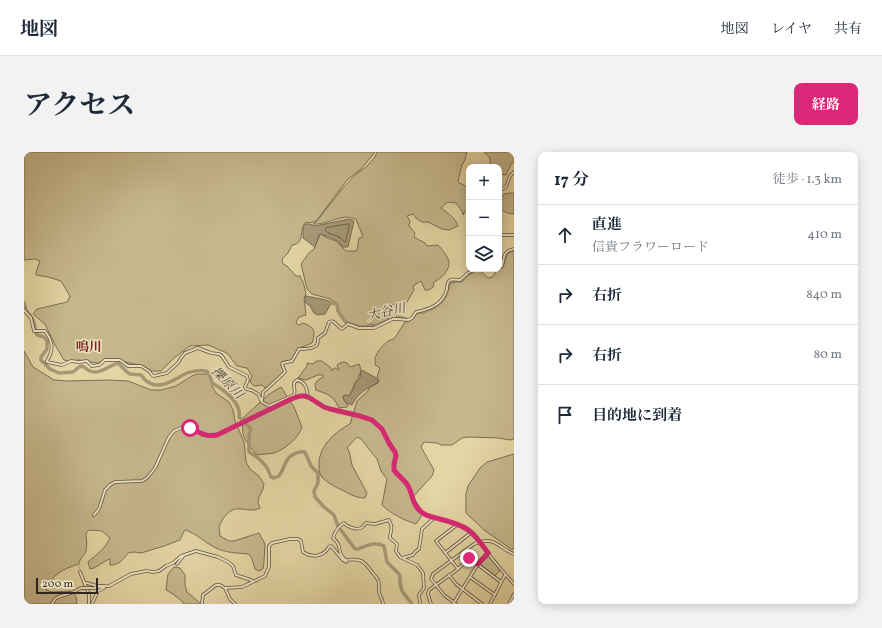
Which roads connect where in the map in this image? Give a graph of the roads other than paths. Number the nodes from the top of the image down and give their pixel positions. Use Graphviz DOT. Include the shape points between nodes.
graph roads {
  1 [pos="514,172"];
  2 [pos="502,189"];
  3 [pos="502,235"];
  4 [pos="514,235"];
  5 [pos="514,249"];
  6 [pos="502,266"];
  7 [pos="470,272"];
  8 [pos="24,310"];
  9 [pos="308,397"];
  10 [pos="262,402"];
  11 [pos="94,515"];
  12 [pos="434,518"];
  13 [pos="458,524"];
  14 [pos="472,532"];
  15 [pos="480,541"];
  16 [pos="445,552"];
  17 [pos="488,553"];
  18 [pos="185,554"];
  19 [pos="514,554"];
  20 [pos="402,558"];
  21 [pos="346,560"];
  22 [pos="452,561"];
  23 [pos="177,564"];
  24 [pos="478,564"];
  25 [pos="458,569"];
  26 [pos="80,572"];
  27 [pos="449,575"];
  28 [pos="506,575"];
  29 [pos="470,577"];
  30 [pos="252,581"];
  31 [pos="501,582"];
  32 [pos="85,583"];
  33 [pos="514,584"];
  34 [pos="436,585"];
  35 [pos="107,586"];
  36 [pos="225,588"];
  37 [pos="462,589"];
  38 [pos="514,594"];
  39 [pos="495,595"];
  40 [pos="454,603"];
  41 [pos="52,604"];
  42 [pos="89,604"];
  43 [pos="92,604"];
  44 [pos="202,604"];
  45 [pos="235,604"];
  46 [pos="383,604"];
  47 [pos="420,604"];
  48 [pos="431,604"];
  49 [pos="482,604"];
  50 [pos="490,604"];
  51 [pos="509,604"];
  1 -- 2 [label="street" via="506,187"];
  3 -- 4 [label="street"];
  5 -- 6 [label="street" via="506,253"];
  7 -- 10 [label="street" via="460,280 449,281 439,303 416,312 408,320 393,319 374,328 359,328 348,324 341,328 334,322 329,322 325,333 318,338 317,345 299,349 292,361 282,364 285,372 263,392"];
  8 -- 10 [label="street" via="31,318 34,331 45,331 50,337 52,352 48,362 62,365 71,361 87,361 96,366 105,360 119,360 128,366 141,366 154,376 167,373 185,353 200,348 206,352 220,354 229,367 247,376 246,389 258,394"];
  9 -- 10 [label="street" via="304,383 297,380 293,387 294,395 269,406"];
  9 -- 11 [label="street" via="297,397 217,435 203,435 190,428 174,431 147,478 142,481 115,482 110,485 105,490 99,509"];
  9 -- 12 [label="street" via="324,407 370,418 382,429 396,454 395,472 408,485 416,508"];
  12 -- 13 [label="street"];
  12 -- 20 [label="street" via="422,529 419,549 413,555"];
  13 -- 14 [label="street"];
  13 -- 16 [label="street" via="436,541"];
  14 -- 15 [label="street"];
  14 -- 16 [label="street"];
  15 -- 17 [label="street"];
  15 -- 19 [label="street" via="496,542"];
  15 -- 22 [label="street"];
  16 -- 22 [label="street"];
  17 -- 24 [label="street"];
  17 -- 28 [label="street"];
  18 -- 23 [label="street"];
  18 -- 30 [label="street" via="197,551 228,562 233,566 237,576"];
  18 -- 35 [label="street" via="159,571 131,574"];
  20 -- 21 [label="street" via="396,551 397,544 390,538 392,531 389,520 375,524 366,523 358,529 341,524 333,538"];
  20 -- 47 [label="street" via="417,565 423,574 424,588 420,595"];
  21 -- 30 [label="street" via="343,560 331,546 326,552 316,556 304,554 300,540 283,540 269,545 269,567 265,576"];
  21 -- 46 [label="street" via="357,559 369,567 378,580"];
  22 -- 25 [label="street"];
  22 -- 34 [label="street" via="433,574 432,579"];
  24 -- 25 [label="street" via="469,558"];
  24 -- 29 [label="street"];
  24 -- 31 [label="street"];
  25 -- 27 [label="street"];
  26 -- 32 [label="street"];
  27 -- 34 [label="street"];
  27 -- 37 [label="street"];
  28 -- 31 [label="street"];
  28 -- 33 [label="street"];
  29 -- 37 [label="street"];
  29 -- 39 [label="street"];
  30 -- 36 [label="street" via="242,586"];
  31 -- 39 [label="street"];
  32 -- 35 [label="street"];
  32 -- 42 [label="street"];
  34 -- 40 [label="street"];
  34 -- 48 [label="street" via="429,590"];
  35 -- 41 [label="street, bridge" via="95,589 82,588 55,598"];
  35 -- 43 [label="street" via="98,591"];
  36 -- 44 [label="street" via="215,585 203,595"];
  36 -- 45 [label="street"];
  37 -- 40 [label="street"];
  37 -- 49 [label="street"];
  38 -- 51 [label="street"];
  39 -- 50 [label="street"];
}
